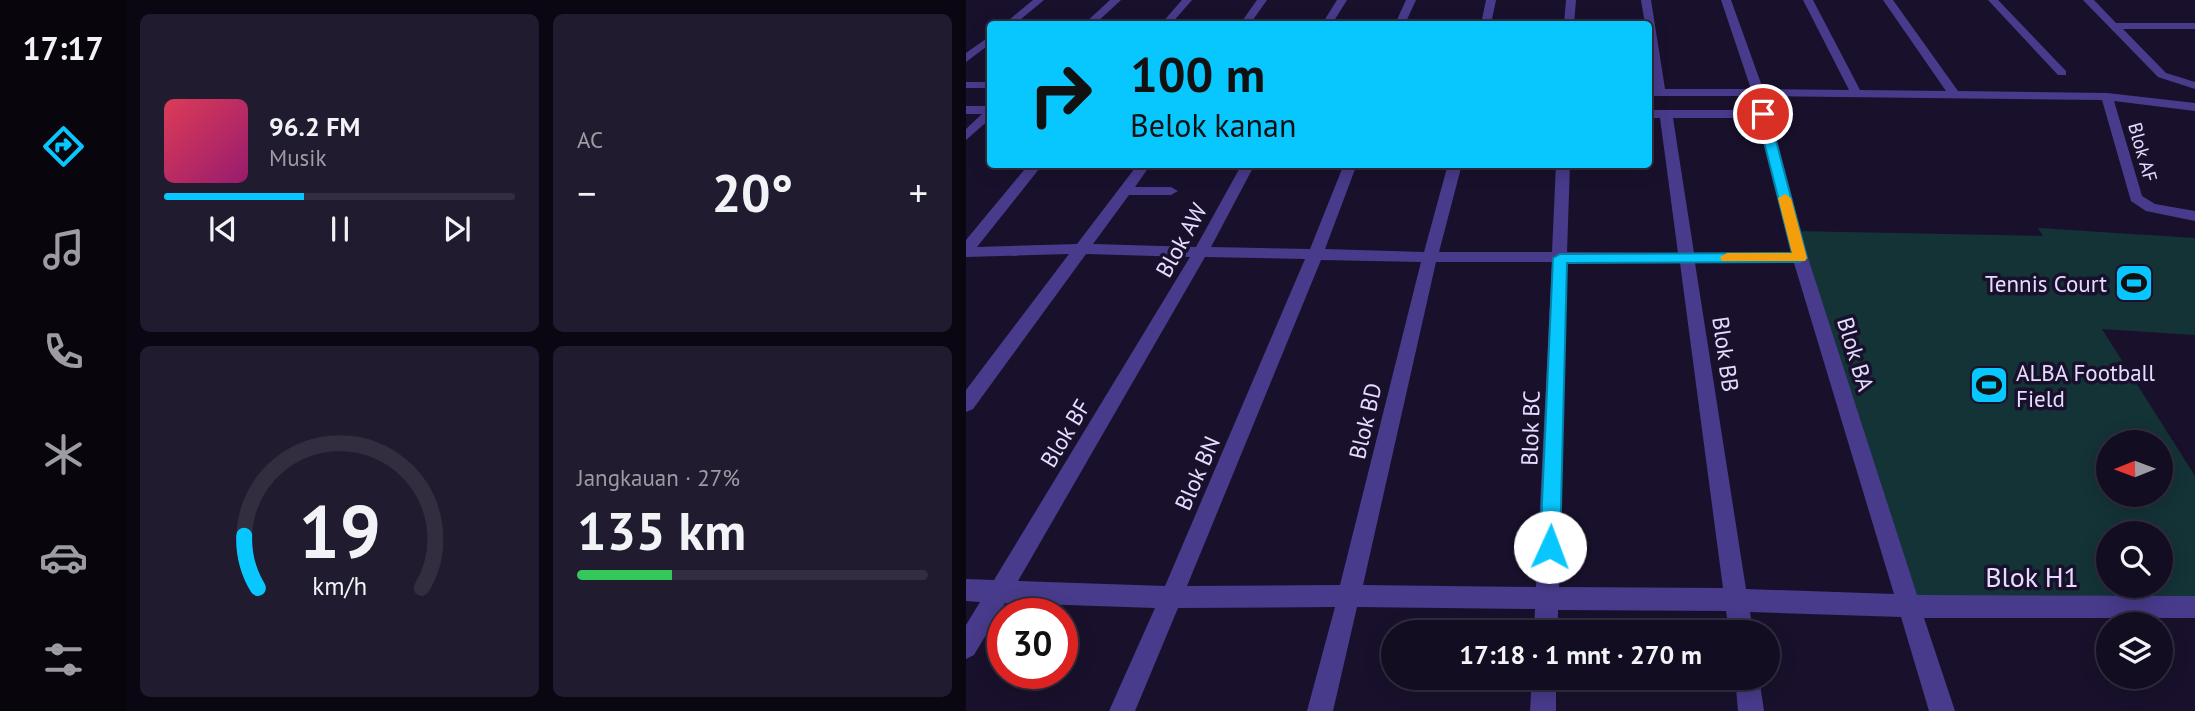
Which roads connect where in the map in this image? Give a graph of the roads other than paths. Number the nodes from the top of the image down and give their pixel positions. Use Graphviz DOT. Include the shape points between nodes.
graph roads {
  1 [pos="1039,0"];
  2 [pos="1116,0"];
  3 [pos="1187,0"];
  4 [pos="1262,0"];
  5 [pos="1342,0"];
  6 [pos="1411,0"];
  7 [pos="1491,0"];
  8 [pos="1571,0"];
  9 [pos="1646,0"];
  10 [pos="1726,0"];
  11 [pos="1808,0"];
  12 [pos="1888,0"];
  13 [pos="1993,0"];
  14 [pos="2088,0"];
  15 [pos="1013,21"];
  16 [pos="1092,21"];
  17 [pos="1169,21"];
  18 [pos="1247,21"];
  19 [pos="1329,21"];
  20 [pos="1401,21"];
  21 [pos="1487,21"];
  22 [pos="1569,21"];
  23 [pos="1648,21"];
  24 [pos="2115,26"];
  25 [pos="2195,26"];
  26 [pos="987,42"];
  27 [pos="966,59"];
  28 [pos="1652,69"];
  29 [pos="2063,73"];
  30 [pos="966,85"];
  31 [pos="987,85"];
  32 [pos="2195,86"];
  33 [pos="1654,92"];
  34 [pos="1856,93"];
  35 [pos="1955,94"];
  36 [pos="2107,97"];
  37 [pos="1760,104"];
  38 [pos="2195,107"];
  39 [pos="966,110"];
  40 [pos="987,111"];
  41 [pos="987,114"];
  42 [pos="1652,114"];
  43 [pos="1667,114"];
  44 [pos="966,136"];
  45 [pos="1034,168"];
  46 [pos="1142,168"];
  47 [pos="1246,168"];
  48 [pos="1349,168"];
  49 [pos="1454,168"];
  50 [pos="1563,168"];
  51 [pos="1126,191"];
  52 [pos="1171,191"];
  53 [pos="2195,216"];
  54 [pos="1083,249"];
  55 [pos="966,251"];
  56 [pos="1315,253"];
  57 [pos="1201,254"];
  58 [pos="1428,257"];
  59 [pos="1687,257"];
  60 [pos="1560,258"];
  61 [pos="1800,258"];
  62 [pos="1173,301"];
  63 [pos="966,404"];
  64 [pos="966,590"];
  65 [pos="998,591"];
  66 [pos="1350,596"];
  67 [pos="1169,597"];
  68 [pos="1548,599"];
  69 [pos="1737,600"];
  70 [pos="1910,606"];
  71 [pos="2195,607"];
  72 [pos="1547,620"];
  73 [pos="1740,620"];
  74 [pos="966,647"];
  75 [pos="1544,690"];
  76 [pos="1749,690"];
  77 [pos="1122,711"];
  78 [pos="1320,711"];
  79 [pos="1543,711"];
  80 [pos="1751,711"];
  81 [pos="1942,711"];
  1 -- 15 [label="street"];
  2 -- 16 [label="street"];
  3 -- 17 [label="street"];
  4 -- 18 [label="street"];
  5 -- 19 [label="street"];
  6 -- 20 [label="street"];
  7 -- 21 [label="street"];
  8 -- 22 [label="street"];
  9 -- 23 [label="street"];
  10 -- 37 [label="street, Blok BA"];
  11 -- 34 [label="street"];
  12 -- 35 [label="street"];
  13 -- 29 [label="street"];
  14 -- 24 [label="street"];
  24 -- 25 [label="street"];
  24 -- 32 [label="street" via="2162,75"];
  26 -- 27 [label="street"];
  28 -- 33 [label="street"];
  30 -- 31 [label="street"];
  33 -- 37 [label="street"];
  34 -- 35 [label="street"];
  34 -- 37 [label="street"];
  35 -- 36 [label="street"];
  36 -- 38 [label="street"];
  36 -- 53 [label="street, Blok AF" via="2136,198 2151,208"];
  37 -- 43 [label="street"];
  37 -- 61 [label="street, Blok BA"];
  39 -- 40 [label="street"];
  41 -- 44 [label="street"];
  42 -- 43 [label="street"];
  43 -- 59 [label="street, Blok BB"];
  45 -- 55 [label="street"];
  46 -- 51 [label="street"];
  47 -- 57 [label="street, Blok AW"];
  48 -- 56 [label="street, Blok BN"];
  49 -- 58 [label="street, Blok BD"];
  50 -- 60 [label="street, Blok BC"];
  51 -- 52 [label="street"];
  51 -- 54 [label="street"];
  54 -- 55 [label="street"];
  54 -- 57 [label="street"];
  54 -- 63 [label="street"];
  56 -- 57 [label="street"];
  56 -- 58 [label="street"];
  56 -- 67 [label="street, Blok BN"];
  57 -- 62 [label="street, Blok AW"];
  58 -- 60 [label="street"];
  58 -- 66 [label="street, Blok BD"];
  59 -- 60 [label="street"];
  59 -- 61 [label="street"];
  59 -- 69 [label="street, Blok BB"];
  60 -- 68 [label="street, Blok BC"];
  61 -- 70 [label="street, Blok BA"];
  62 -- 65 [label="street, Blok BF"];
  64 -- 65 [label="street, Blok H1"];
  65 -- 67 [label="street, Blok H1"];
  65 -- 74 [label="street, Blok BF"];
  66 -- 67 [label="street, Blok H1"];
  66 -- 68 [label="street, Blok H1"];
  66 -- 78 [label="street, Blok BD"];
  67 -- 77 [label="street, Blok BN"];
  68 -- 69 [label="street, Blok H1"];
  68 -- 72 [label="street, Blok BC"];
  69 -- 70 [label="street, Blok H1"];
  69 -- 73 [label="street, Blok BB"];
  70 -- 71 [label="street, Blok H1"];
  70 -- 81 [label="street, Blok BA"];
  75 -- 79 [label="street"];
  76 -- 80 [label="street"];
}
